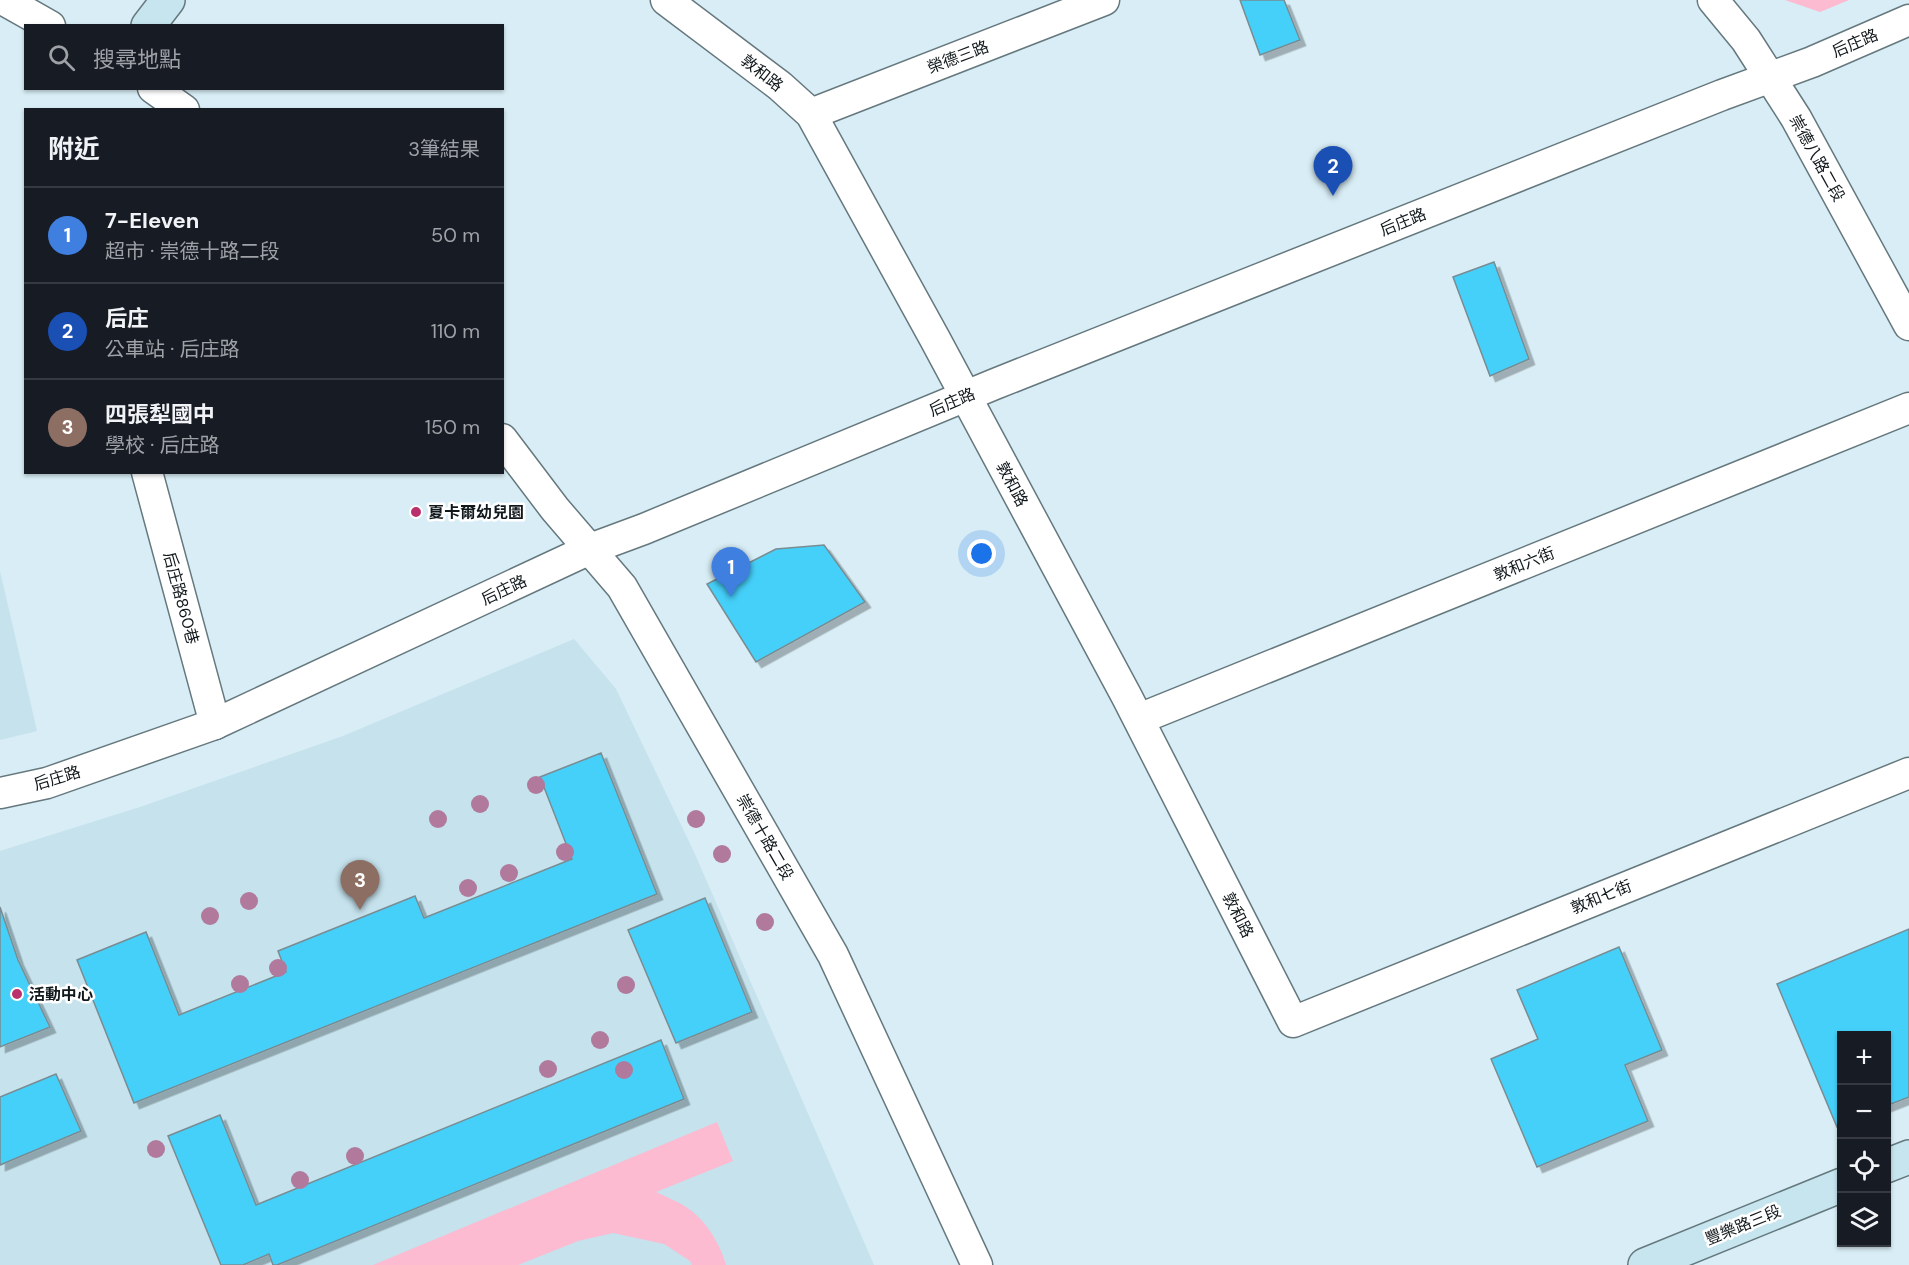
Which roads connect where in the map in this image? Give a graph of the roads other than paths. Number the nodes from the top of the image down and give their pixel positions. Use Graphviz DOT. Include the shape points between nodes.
graph roads {
  1 [pos="4,0"];
  2 [pos="168,0"];
  3 [pos="666,0"];
  4 [pos="1104,0"];
  5 [pos="1713,0"];
  6 [pos="1909,20"];
  7 [pos="46,24"];
  8 [pos="150,24"];
  9 [pos="1769,78"];
  10 [pos="156,90"];
  11 [pos="181,108"];
  12 [pos="811,114"];
  13 [pos="1909,325"];
  14 [pos="965,397"];
  15 [pos="1909,408"];
  16 [pos="504,443"];
  17 [pos="148,474"];
  18 [pos="590,549"];
  19 [pos="1139,719"];
  20 [pos="215,724"];
  21 [pos="1909,773"];
  22 [pos="0,793"];
  23 [pos="1293,1022"];
  24 [pos="1909,1157"];
  25 [pos="1891,1164"];
  26 [pos="1837,1187"];
  27 [pos="977,1265"];
  28 [pos="1645,1265"];
  1 -- 7 [label="street"];
  2 -- 8 [label="street"];
  3 -- 12 [label="street, 敦和路"];
  4 -- 12 [label="street, 榮德三路"];
  5 -- 9 [label="street, 崇德八路二段" via="1746,40"];
  6 -- 9 [label="street, 后庄路"];
  9 -- 13 [label="street, 崇德八路二段" via="1796,118"];
  9 -- 14 [label="street, 后庄路"];
  10 -- 11 [label="street"];
  12 -- 14 [label="street, 敦和路"];
  14 -- 18 [label="street, 后庄路"];
  14 -- 19 [label="street, 敦和路"];
  15 -- 19 [label="street, 敦和六街"];
  16 -- 18 [label="street, 崇德十路二段"];
  17 -- 20 [label="street, 后庄路860巷"];
  18 -- 20 [label="street, 后庄路"];
  18 -- 27 [label="street, 崇德十路二段" via="622,587 833,956"];
  19 -- 23 [label="street, 敦和路"];
  20 -- 22 [label="street, 后庄路" via="47,783"];
  21 -- 23 [label="street, 敦和七街"];
  24 -- 25 [label="street"];
  26 -- 28 [label="street, 豐樂路三段"];
}
